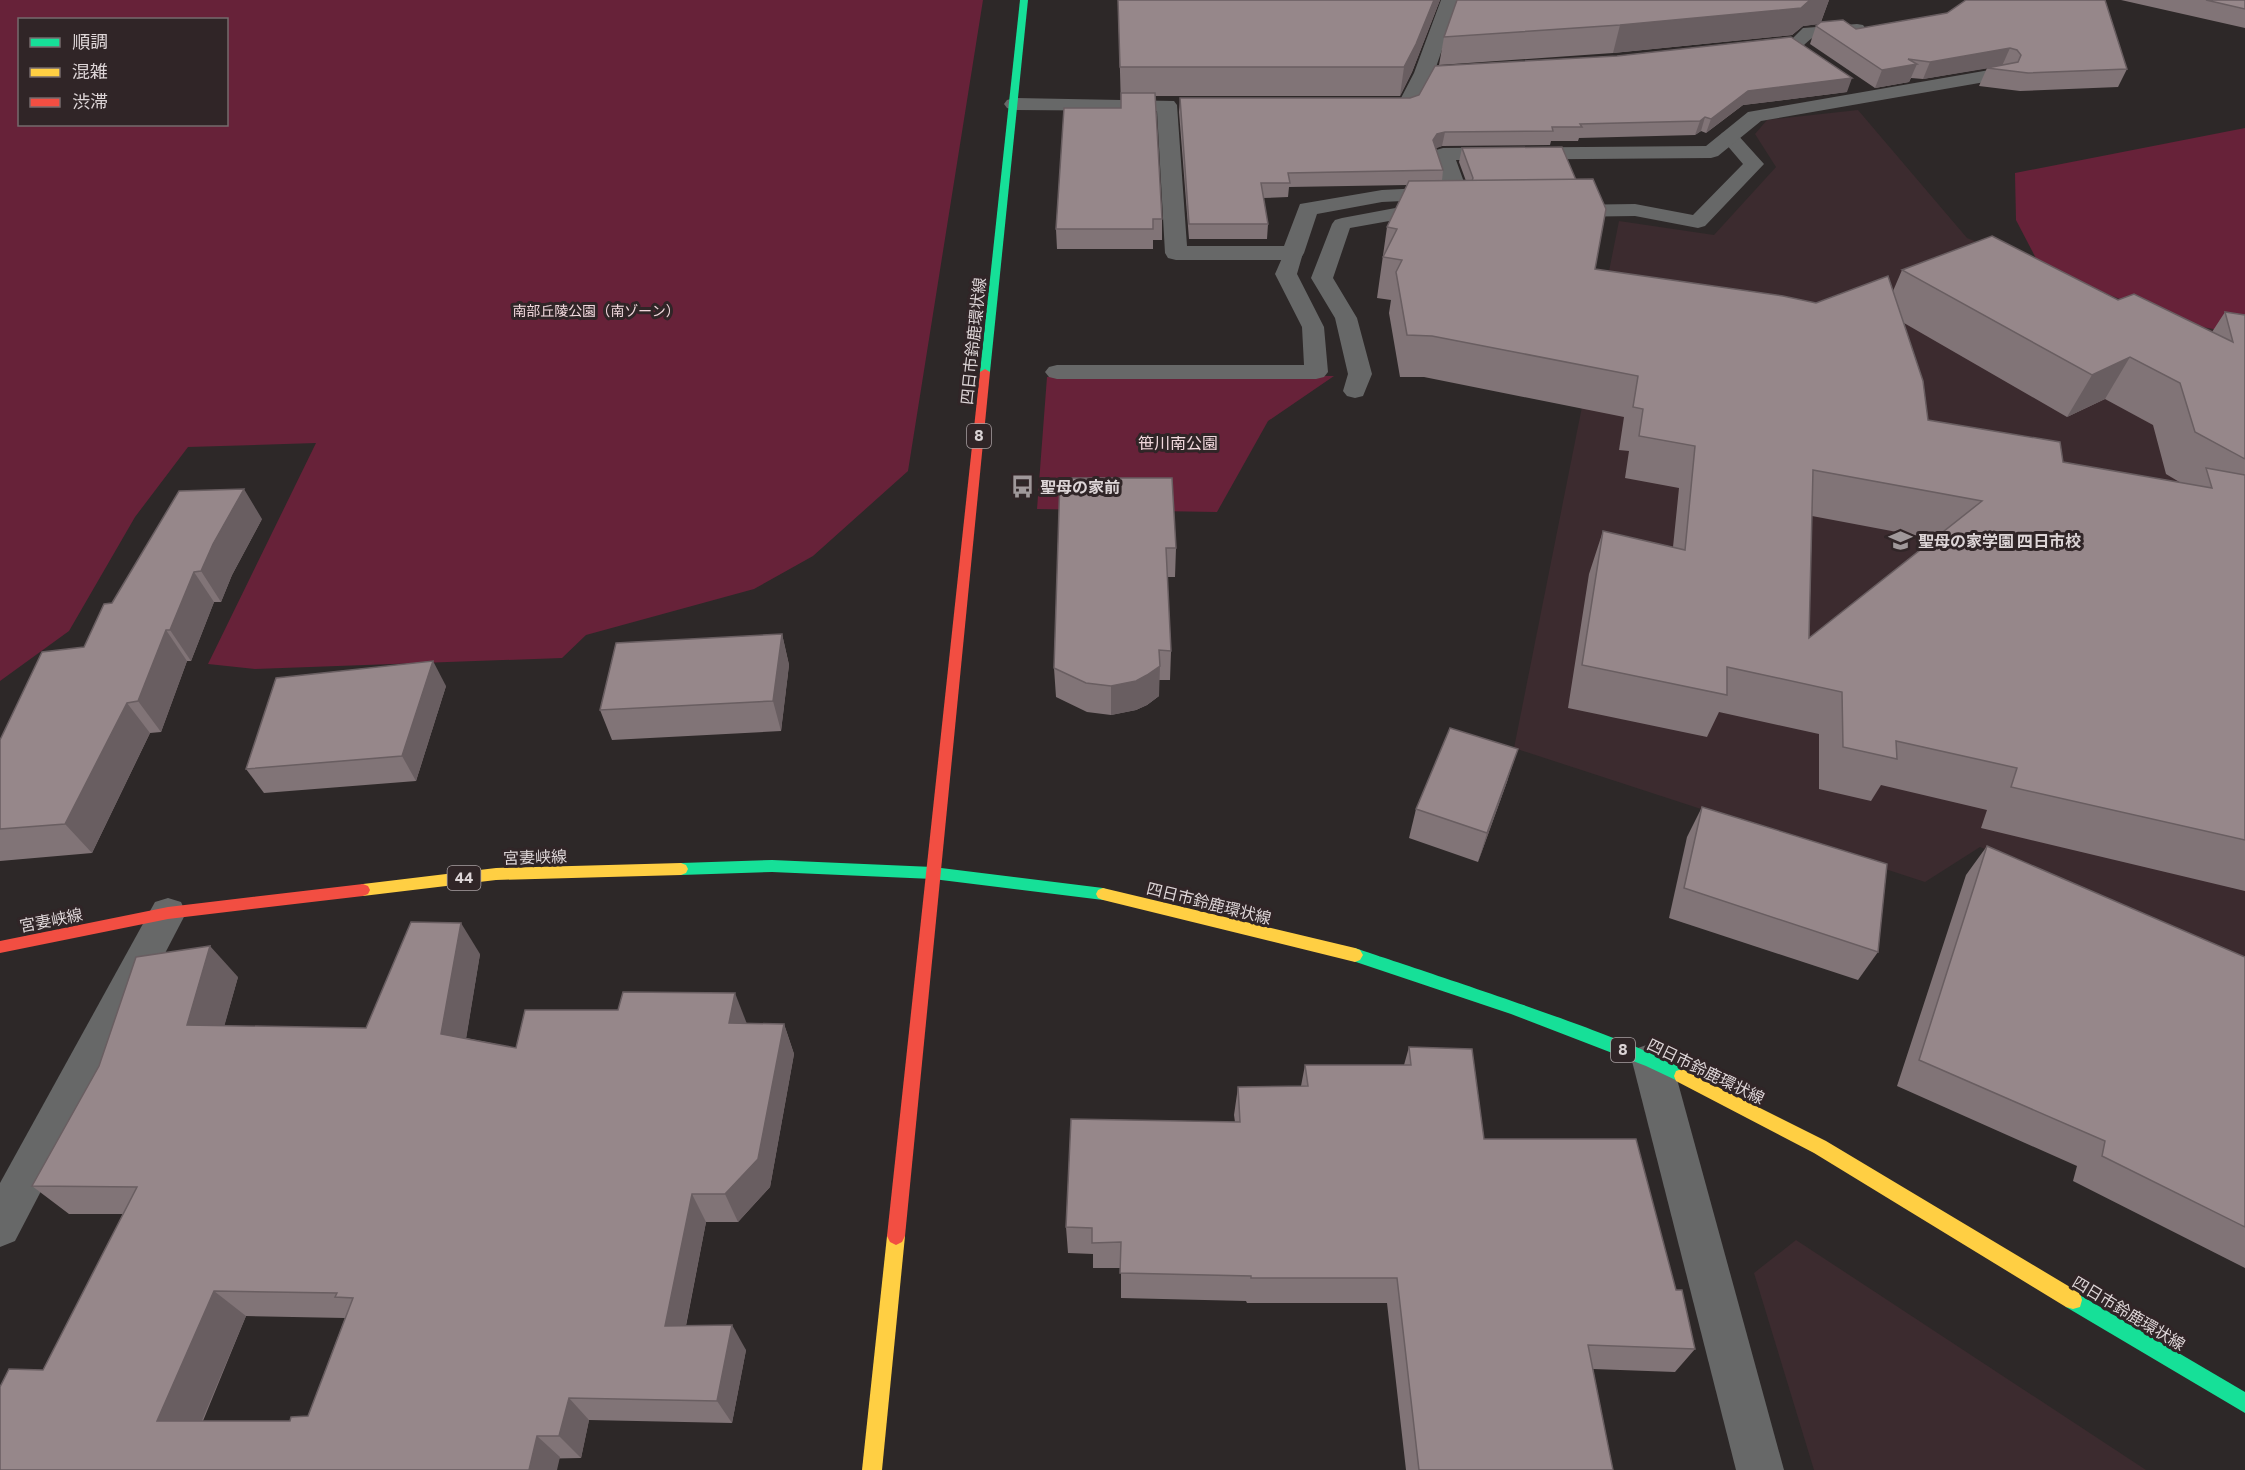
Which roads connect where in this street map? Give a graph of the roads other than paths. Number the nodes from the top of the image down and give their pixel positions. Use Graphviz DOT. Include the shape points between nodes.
graph roads {
  1 [pos="1024,0"];
  2 [pos="1450,0"];
  3 [pos="1880,28"];
  4 [pos="1814,58"];
  5 [pos="1448,71"];
  6 [pos="1424,73"];
  7 [pos="2001,74"];
  8 [pos="1852,84"];
  9 [pos="1871,97"];
  10 [pos="1014,104"];
  11 [pos="1167,105"];
  12 [pos="1190,105"];
  13 [pos="1351,105"];
  14 [pos="1729,137"];
  15 [pos="1463,211"];
  16 [pos="1543,211"];
  17 [pos="1293,253"];
  18 [pos="1057,372"];
  19 [pos="1355,391"];
  20 [pos="933,873"];
  21 [pos="168,913"];
  22 [pos="0,947"];
  23 [pos="1652,1061"];
  24 [pos="0,1226"];
  25 [pos="2245,1403"];
  26 [pos="872,1470"];
  27 [pos="1760,1470"];
  1 -- 10 [label="main road, 四日市鈴鹿環状線 / 8"];
  2 -- 6 [label="street"];
  3 -- 4 [label="street" via="1809,32 1787,44"];
  5 -- 6 [label="street"];
  6 -- 13 [label="street" via="1408,104"];
  7 -- 9 [label="street"];
  8 -- 9 [label="street"];
  9 -- 14 [label="street" via="1755,116"];
  10 -- 11 [label="street"];
  10 -- 20 [label="main road, 四日市鈴鹿環状線 / 8"];
  11 -- 12 [label="street"];
  11 -- 17 [label="street" via="1176,253"];
  14 -- 16 [label="lane" via="1754,164 1698,222 1635,210"];
  14 -- 17 [label="street" via="1711,152 1443,154 1457,193 1382,196 1308,210"];
  15 -- 19 [label="lane" via="1406,212 1342,224 1322,278 1346,318 1360,374"];
  17 -- 18 [label="lane" via="1286,274 1313,327 1316,372"];
  20 -- 21 [label="main road, 宮妻峡線 / 44" via="772,866 496,874"];
  20 -- 23 [label="main road, 四日市鈴鹿環状線 / 8" via="1091,891 1365,957"];
  20 -- 26 [label="main road"];
  21 -- 22 [label="main road, 宮妻峡線 / 44"];
  21 -- 24 [label="street"];
  23 -- 25 [label="main road, 四日市鈴鹿環状線 / 8" via="1820,1148"];
  23 -- 27 [label="street"];
}
